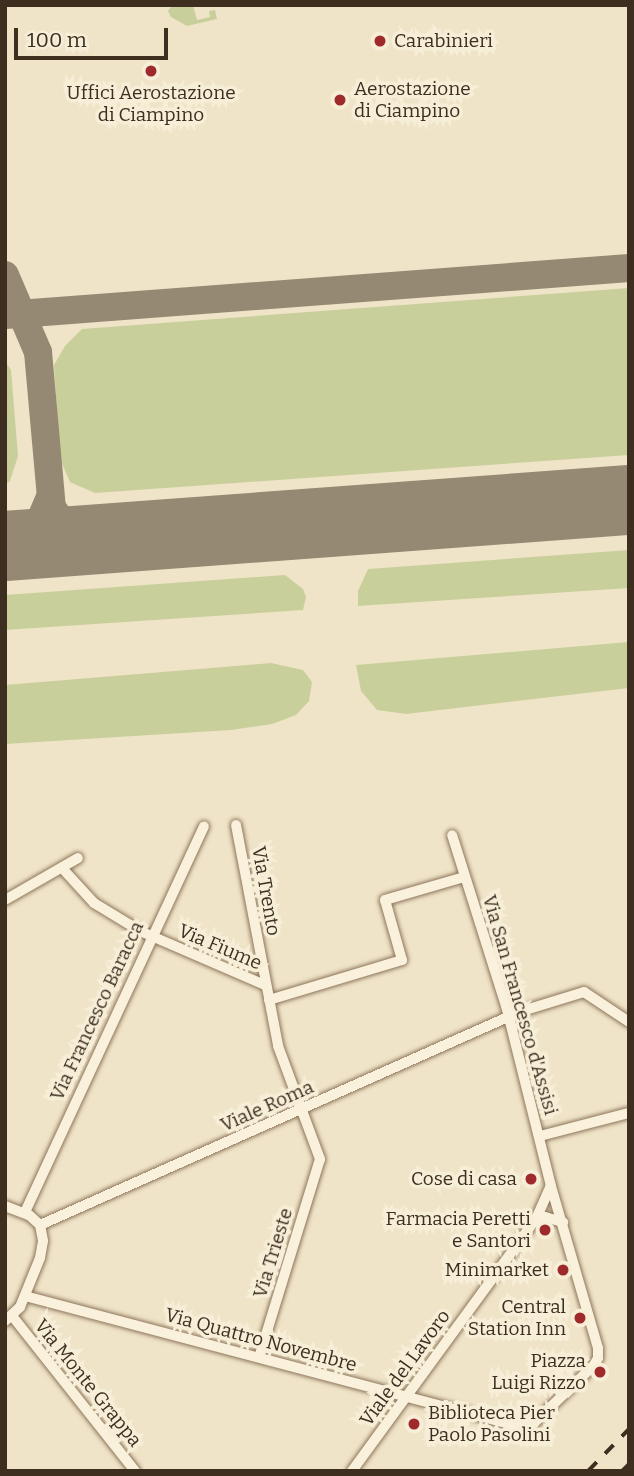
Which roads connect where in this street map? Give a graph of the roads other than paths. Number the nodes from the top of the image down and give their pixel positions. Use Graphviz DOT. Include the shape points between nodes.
graph roads {
  1 [pos="236,825"];
  2 [pos="204,827"];
  3 [pos="452,835"];
  4 [pos="78,858"];
  5 [pos="62,868"];
  6 [pos="464,877"];
  7 [pos="5,900"];
  8 [pos="151,936"];
  9 [pos="265,985"];
  10 [pos="269,1000"];
  11 [pos="508,1017"];
  12 [pos="629,1022"];
  13 [pos="303,1109"];
  14 [pos="629,1113"];
  15 [pos="540,1136"];
  16 [pos="320,1159"];
  17 [pos="551,1186"];
  18 [pos="5,1206"];
  19 [pos="25,1212"];
  20 [pos="536,1219"];
  21 [pos="563,1222"];
  22 [pos="40,1225"];
  23 [pos="25,1296"];
  24 [pos="9,1319"];
  25 [pos="259,1357"];
  26 [pos="405,1396"];
  27 [pos="528,1426"];
  28 [pos="135,1471"];
  29 [pos="352,1471"];
  1 -- 9 [label="street, Via Trento"];
  2 -- 8 [label="street, Via Francesco Baracca"];
  3 -- 6 [label="street, Via San Francesco d'Assisi"];
  4 -- 5 [label="street"];
  5 -- 7 [label="street"];
  5 -- 8 [label="street, Via Fiume" via="94,903"];
  6 -- 10 [label="street" via="385,900 402,960"];
  6 -- 11 [label="street, Via San Francesco d'Assisi"];
  8 -- 9 [label="street, Via Fiume"];
  8 -- 19 [label="street, Via Francesco Baracca"];
  9 -- 10 [label="street, Via Trento"];
  10 -- 13 [label="street, Via Trento" via="285,1070"];
  11 -- 12 [label="street, Viale Roma" via="584,992"];
  11 -- 13 [label="street, Viale Roma"];
  11 -- 15 [label="street, Via San Francesco d'Assisi"];
  13 -- 16 [label="street, Via Trento"];
  13 -- 22 [label="street, Viale Roma"];
  14 -- 15 [label="street"];
  15 -- 17 [label="street, Via San Francesco d'Assisi"];
  16 -- 25 [label="street, Via Trieste"];
  17 -- 20 [label="street"];
  17 -- 21 [label="street, Via San Francesco d'Assisi"];
  18 -- 19 [label="street"];
  19 -- 22 [label="street"];
  20 -- 21 [label="street"];
  20 -- 26 [label="street, Viale del Lavoro"];
  21 -- 27 [label="street, Via San Francesco d'Assisi" via="598,1357"];
  22 -- 23 [label="street" via="43,1247"];
  23 -- 24 [label="street"];
  23 -- 25 [label="street, Via Quattro Novembre"];
  24 -- 28 [label="street, Via Monte Grappa"];
  25 -- 26 [label="street, Via Quattro Novembre"];
  26 -- 27 [label="street, Via Quattro Novembre"];
  26 -- 29 [label="street, Viale del Lavoro"];
}
